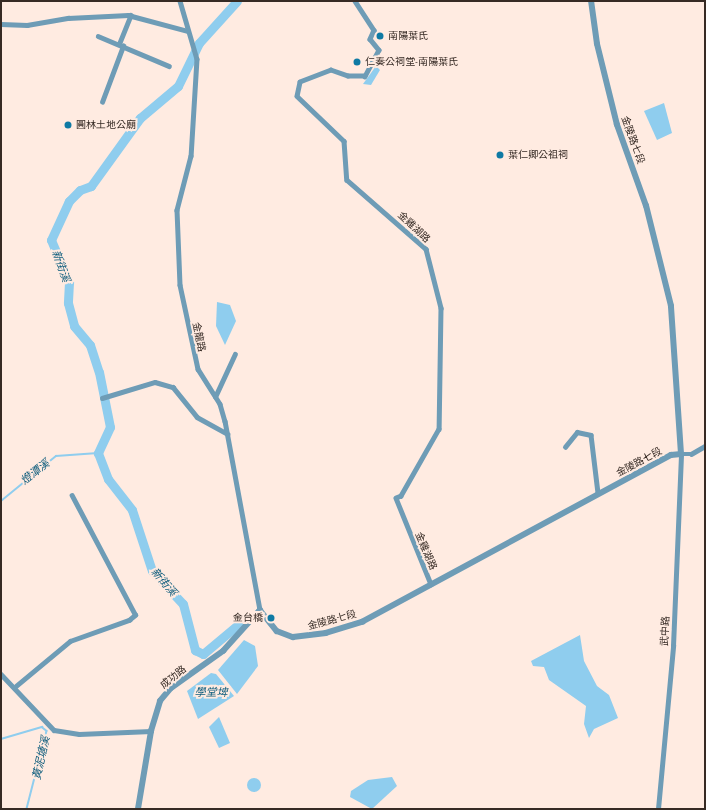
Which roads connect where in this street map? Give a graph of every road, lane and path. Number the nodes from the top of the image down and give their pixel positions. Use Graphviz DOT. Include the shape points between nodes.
graph roads {
  1 [pos="180,1"];
  2 [pos="355,1"];
  3 [pos="591,1"];
  4 [pos="131,15"];
  5 [pos="1,24"];
  6 [pos="188,31"];
  7 [pos="98,36"];
  8 [pos="121,45"];
  9 [pos="169,66"];
  10 [pos="102,102"];
  11 [pos="235,354"];
  12 [pos="215,397"];
  13 [pos="102,398"];
  14 [pos="228,434"];
  15 [pos="705,446"];
  16 [pos="566,447"];
  17 [pos="681,454"];
  18 [pos="598,494"];
  19 [pos="72,496"];
  20 [pos="431,584"];
  21 [pos="260,610"];
  22 [pos="1,674"];
  23 [pos="16,686"];
  24 [pos="151,731"];
  25 [pos="138,809"];
  26 [pos="658,809"];
  1 -- 6 [label="street"];
  2 -- 20 [label="street, 金雞湖路" via="374,30 370,39 379,50 365,76 348,76 331,70 300,82 297,96 344,141 347,180 426,249 441,308 439,429 401,496 396,498"];
  3 -- 17 [label="street, 金陵路七段" via="597,44 617,125 646,206 671,306"];
  4 -- 5 [label="street" via="68,18 26,25"];
  4 -- 6 [label="street"];
  4 -- 8 [label="street"];
  6 -- 12 [label="street, 金龍路" via="197,59 191,156 177,210 180,286 198,369"];
  7 -- 8 [label="street"];
  8 -- 9 [label="street"];
  8 -- 10 [label="street"];
  11 -- 12 [label="street"];
  12 -- 14 [label="street, 金龍路"];
  13 -- 14 [label="street" via="155,382 173,387 197,417"];
  14 -- 21 [label="street, 金龍路"];
  15 -- 17 [label="street" via="691,454"];
  16 -- 18 [label="street" via="577,432 591,435"];
  17 -- 18 [label="street, 金陵路七段" via="671,455"];
  17 -- 26 [label="street, 武中路" via="673,646"];
  18 -- 20 [label="street, 金陵路七段"];
  19 -- 23 [label="street" via="135,615 129,620 70,641"];
  20 -- 21 [label="street, 金陵路七段" via="362,622 308,636 293,637 277,631"];
  21 -- 24 [label="street, 成功路" via="223,651 165,694"];
  22 -- 23 [label="street"];
  23 -- 24 [label="street" via="54,730 79,734"];
  24 -- 25 [label="street, 成功路"];
}
